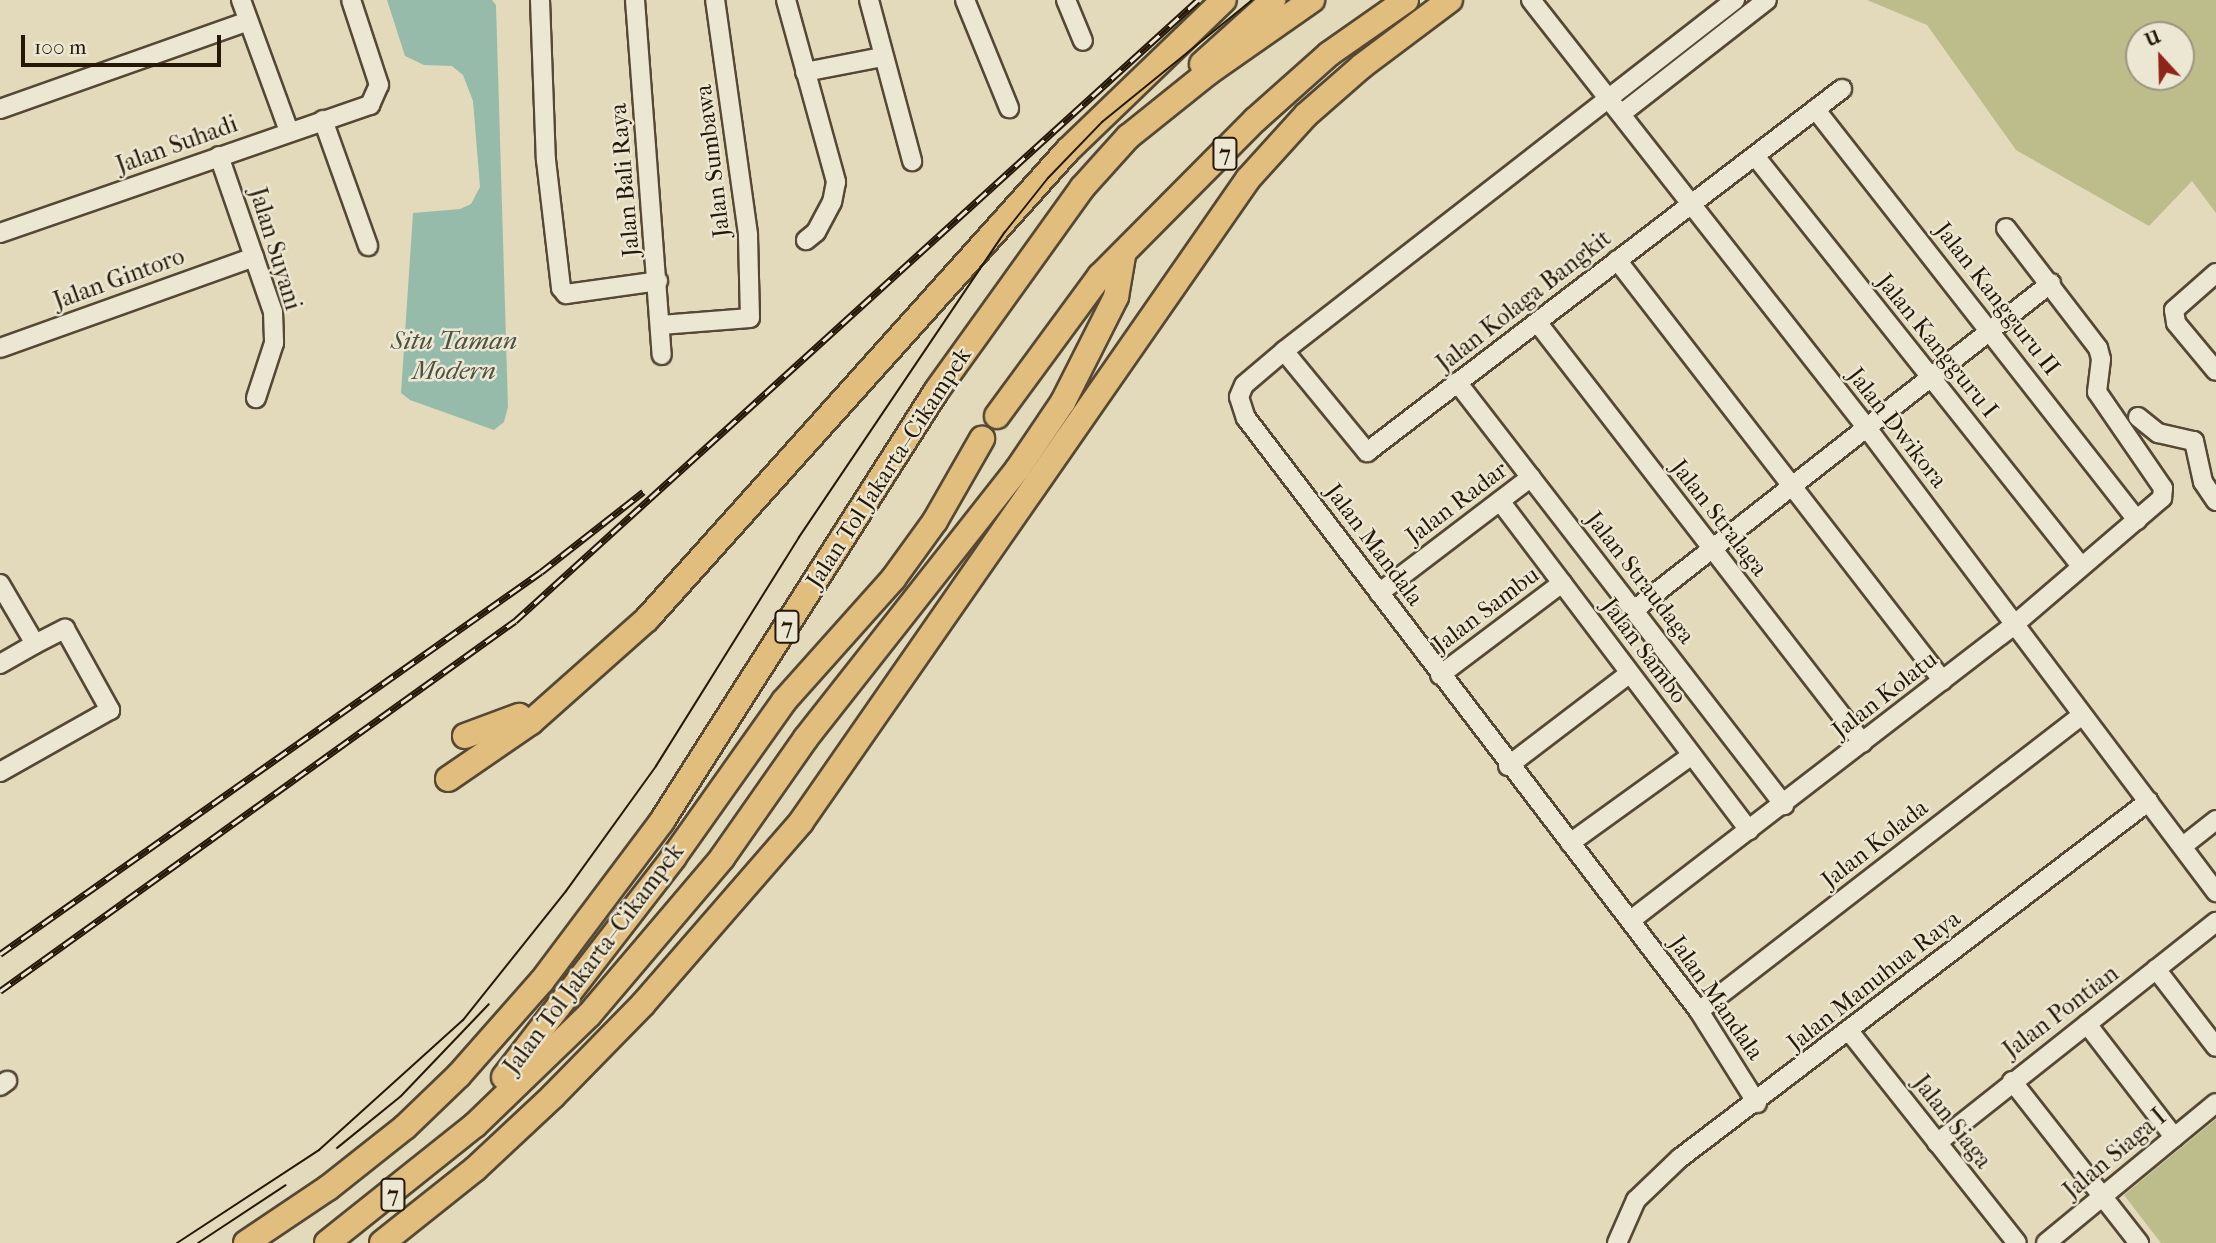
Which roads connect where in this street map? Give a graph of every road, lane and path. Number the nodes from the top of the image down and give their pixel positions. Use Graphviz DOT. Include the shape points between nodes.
graph roads {
  1 [pos="241,0"];
  2 [pos="351,0"];
  3 [pos="540,0"];
  4 [pos="635,0"];
  5 [pos="715,0"];
  6 [pos="786,0"];
  7 [pos="869,0"];
  8 [pos="965,0"];
  9 [pos="1066,0"];
  10 [pos="1202,0"];
  11 [pos="1224,0"];
  12 [pos="1273,0"];
  13 [pos="1312,0"];
  14 [pos="1406,0"];
  15 [pos="1450,0"];
  16 [pos="1531,0"];
  17 [pos="1735,0"];
  18 [pos="1767,0"];
  19 [pos="248,21"];
  20 [pos="1691,36"];
  21 [pos="1083,41"];
  22 [pos="1702,51"];
  23 [pos="882,57"];
  24 [pos="805,72"];
  25 [pos="1842,89"];
  26 [pos="1607,97"];
  27 [pos="1009,108"];
  28 [pos="0,109"];
  29 [pos="1816,110"];
  30 [pos="1620,114"];
  31 [pos="323,120"];
  32 [pos="289,131"];
  33 [pos="1135,131"];
  34 [pos="219,156"];
  35 [pos="1755,156"];
  36 [pos="912,161"];
  37 [pos="1690,204"];
  38 [pos="2007,229"];
  39 [pos="0,233"];
  40 [pos="806,240"];
  41 [pos="368,246"];
  42 [pos="1123,256"];
  43 [pos="254,257"];
  44 [pos="1617,260"];
  45 [pos="2216,273"];
  46 [pos="659,281"];
  47 [pos="2050,283"];
  48 [pos="1536,322"];
  49 [pos="661,325"];
  50 [pos="1993,331"];
  51 [pos="0,348"];
  52 [pos="1284,351"];
  53 [pos="662,355"];
  54 [pos="2216,371"];
  55 [pos="1932,379"];
  56 [pos="1457,382"];
  57 [pos="257,398"];
  58 [pos="997,416"];
  59 [pos="2138,417"];
  60 [pos="1867,428"];
  61 [pos="982,439"];
  62 [pos="1531,477"];
  63 [pos="1791,487"];
  64 [pos="1500,501"];
  65 [pos="2216,501"];
  66 [pos="2137,520"];
  67 [pos="1712,549"];
  68 [pos="2081,566"];
  69 [pos="1562,583"];
  70 [pos="0,584"];
  71 [pos="1379,593"];
  72 [pos="1634,610"];
  73 [pos="2015,624"];
  74 [pos="35,644"];
  75 [pos="0,664"];
  76 [pos="1630,673"];
  77 [pos="1440,676"];
  78 [pos="1943,681"];
  79 [pos="2081,715"];
  80 [pos="465,736"];
  81 [pos="1863,743"];
  82 [pos="1692,755"];
  83 [pos="1508,766"];
  84 [pos="0,772"];
  85 [pos="448,779"];
  86 [pos="2149,801"];
  87 [pos="1784,805"];
  88 [pos="2216,820"];
  89 [pos="1749,831"];
  90 [pos="1570,843"];
  91 [pos="2182,846"];
  92 [pos="2216,892"];
  93 [pos="1631,920"];
  94 [pos="2216,922"];
  95 [pos="2156,970"];
  96 [pos="1699,1011"];
  97 [pos="2087,1024"];
  98 [pos="1849,1031"];
  99 [pos="2216,1047"];
  100 [pos="2012,1081"];
  101 [pos="1757,1103"];
  102 [pos="2216,1103"];
  103 [pos="2174,1137"];
  104 [pos="455,1141"];
  105 [pos="1937,1143"];
  106 [pos="2103,1196"];
  107 [pos="246,1243"];
  108 [pos="327,1243"];
  109 [pos="382,1243"];
  110 [pos="1617,1243"];
  111 [pos="2017,1243"];
  112 [pos="2046,1243"];
  113 [pos="2139,1243"];
  1 -- 19 [label="street"];
  2 -- 31 [label="street, Jalan Suhadi" via="379,85 370,105"];
  3 -- 46 [label="street" via="546,159 561,288 566,294"];
  4 -- 46 [label="street, Jalan Bali Raya"];
  5 -- 49 [label="street, Jalan Sumbawa" via="748,234 750,318"];
  6 -- 24 [label="street"];
  7 -- 23 [label="street"];
  8 -- 27 [label="street"];
  9 -- 21 [label="street"];
  10 -- 80 [label="highway" via="1056,139 604,641 524,713"];
  11 -- 85 [label="highway" via="1068,149 647,618 539,716"];
  12 -- 33 [label="highway" via="1232,33"];
  13 -- 33 [label="highway, Jalan Tol Jakarta–Cikampek / 7"];
  14 -- 42 [label="highway, 7" via="1329,54 1255,120"];
  15 -- 109 [label="highway" via="1306,115 1248,179 801,822 643,1004 553,1096 475,1169"];
  16 -- 26 [label="street, Jalan Dwikora"];
  17 -- 20 [label="street, Jalan Mandala"];
  18 -- 22 [label="street"];
  19 -- 28 [label="street"];
  19 -- 32 [label="street"];
  20 -- 22 [label="street"];
  20 -- 26 [label="street, Jalan Mandala"];
  22 -- 30 [label="street"];
  23 -- 24 [label="street"];
  23 -- 36 [label="street"];
  24 -- 40 [label="street" via="836,181 825,216"];
  25 -- 29 [label="street, Jalan Kolaga Bangkit"];
  26 -- 30 [label="street, Jalan Dwikora"];
  26 -- 52 [label="street, Jalan Mandala"];
  29 -- 35 [label="street, Jalan Kolaga Bangkit"];
  29 -- 50 [label="street, Jalan Kangguru II"];
  30 -- 37 [label="street, Jalan Dwikora"];
  31 -- 32 [label="street, Jalan Suhadi"];
  31 -- 41 [label="street"];
  32 -- 34 [label="street, Jalan Suhadi"];
  33 -- 107 [label="highway, Jalan Tol Jakarta–Cikampek / 7" via="1083,188 1000,299 710,749 576,940 480,1053 405,1127 328,1188"];
  34 -- 39 [label="street, Jalan Suhadi"];
  34 -- 43 [label="street, Jalan Suyani"];
  35 -- 37 [label="street, Jalan Kolaga Bangkit"];
  35 -- 55 [label="street, Jalan Kangguru I"];
  37 -- 44 [label="street, Jalan Kolaga Bangkit"];
  37 -- 60 [label="street, Jalan Dwikora"];
  38 -- 47 [label="street"];
  42 -- 58 [label="highway, 7" via="1100,276"];
  42 -- 104 [label="highway, Jalan Tol Jakarta–Cikampek / 7" via="1115,297 1092,344 1063,402 1017,470 806,738 722,858 589,1015"];
  43 -- 51 [label="street, Jalan Gintoro"];
  43 -- 57 [label="street, Jalan Suyani" via="274,327 269,363"];
  44 -- 48 [label="street, Jalan Kolaga Bangkit"];
  44 -- 63 [label="street"];
  45 -- 54 [label="street" via="2174,310 2176,323"];
  46 -- 49 [label="street, Jalan Bali Raya"];
  47 -- 50 [label="street"];
  47 -- 66 [label="street, Jalan Kolatu" via="2098,348 2097,392 2163,488 2162,498"];
  48 -- 56 [label="street, Jalan Kolaga Bangkit"];
  48 -- 67 [label="street, Jalan Stralaga"];
  49 -- 53 [label="street, Jalan Bali Raya"];
  50 -- 55 [label="street"];
  50 -- 66 [label="street, Jalan Kangguru II"];
  52 -- 56 [label="street, Jalan Kolaga Bangkit" via="1367,452"];
  52 -- 71 [label="street, Jalan Mandala" via="1240,391 1242,411"];
  55 -- 60 [label="street"];
  55 -- 68 [label="street, Jalan Kangguru I"];
  56 -- 62 [label="street, Jalan Straudaga"];
  59 -- 65 [label="street" via="2158,433 2194,441 2203,482"];
  60 -- 63 [label="street"];
  60 -- 73 [label="street, Jalan Dwikora"];
  61 -- 104 [label="highway, Jalan Tol Jakarta–Cikampek / 7" via="935,521 893,579 784,701 673,858"];
  62 -- 64 [label="street, Jalan Radar"];
  62 -- 72 [label="street, Jalan Straudaga"];
  63 -- 67 [label="street"];
  63 -- 78 [label="street"];
  64 -- 69 [label="street, Jalan Sambo"];
  64 -- 71 [label="street, Jalan Radar"];
  66 -- 68 [label="street, Jalan Kolatu"];
  67 -- 72 [label="street"];
  67 -- 81 [label="street, Jalan Stralaga"];
  68 -- 73 [label="street, Jalan Kolatu"];
  69 -- 76 [label="street, Jalan Sambo"];
  69 -- 77 [label="street, Jalan Sambu"];
  70 -- 74 [label="street"];
  71 -- 77 [label="street, Jalan Mandala"];
  72 -- 87 [label="street, Jalan Straudaga"];
  73 -- 78 [label="street, Jalan Kolatu"];
  73 -- 79 [label="street, Jalan Dwikora"];
  74 -- 75 [label="street"];
  74 -- 84 [label="street" via="65,629 110,710"];
  76 -- 82 [label="street, Jalan Sambo"];
  76 -- 83 [label="street"];
  77 -- 83 [label="street, Jalan Mandala"];
  78 -- 81 [label="street, Jalan Kolatu"];
  79 -- 86 [label="street, Jalan Dwikora"];
  79 -- 96 [label="street, Jalan Kolada"];
  81 -- 87 [label="street, Jalan Kolatu"];
  82 -- 89 [label="street, Jalan Sambo"];
  82 -- 90 [label="street"];
  83 -- 90 [label="street, Jalan Mandala"];
  86 -- 91 [label="street, Jalan Dwikora"];
  86 -- 98 [label="street, Jalan Manuhua Raya"];
  87 -- 89 [label="street, Jalan Kolatu"];
  88 -- 91 [label="street"];
  89 -- 93 [label="street, Jalan Kolatu"];
  90 -- 93 [label="street, Jalan Mandala"];
  91 -- 92 [label="street, Jalan Dwikora"];
  93 -- 96 [label="street, Jalan Mandala"];
  94 -- 95 [label="street, Jalan Pontian"];
  95 -- 97 [label="street, Jalan Pontian"];
  95 -- 99 [label="street"];
  96 -- 101 [label="street, Jalan Mandala"];
  97 -- 100 [label="street, Jalan Pontian"];
  97 -- 103 [label="street"];
  98 -- 101 [label="street, Jalan Manuhua Raya"];
  98 -- 105 [label="street, Jalan Siaga"];
  100 -- 105 [label="street, Jalan Pontian"];
  100 -- 106 [label="street"];
  101 -- 110 [label="street, Jalan Manuhua Raya" via="1652,1182 1626,1216"];
  102 -- 103 [label="street, Jalan Siaga I"];
  103 -- 106 [label="street, Jalan Siaga I"];
  104 -- 108 [label="highway, Jalan Tol Jakarta–Cikampek / 7"];
  105 -- 111 [label="street, Jalan Siaga"];
  106 -- 112 [label="street, Jalan Siaga I"];
  106 -- 113 [label="street"];
}
